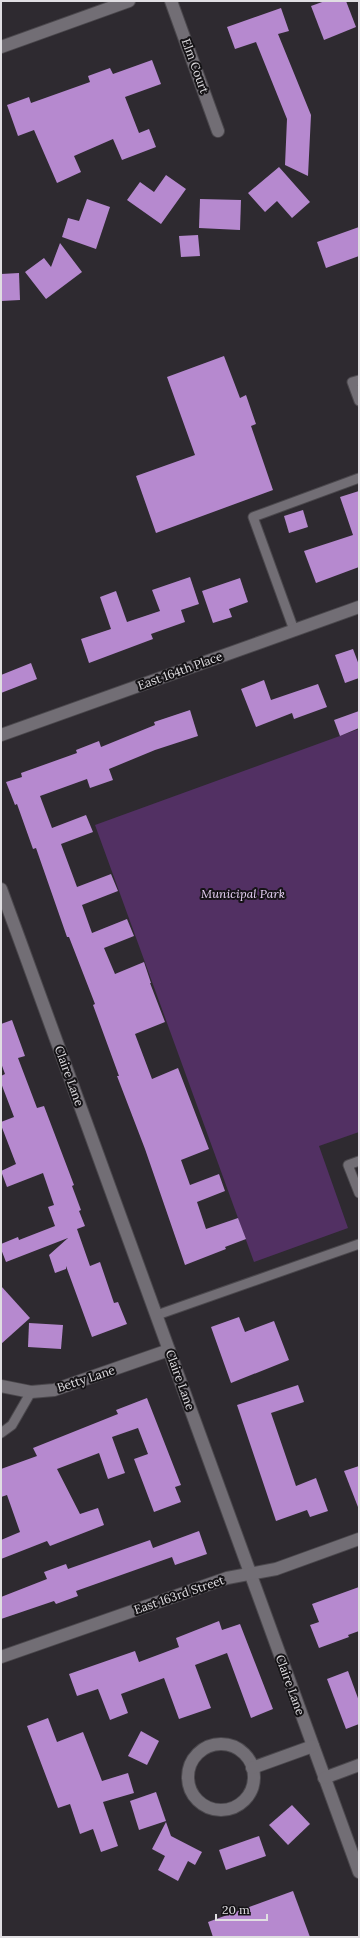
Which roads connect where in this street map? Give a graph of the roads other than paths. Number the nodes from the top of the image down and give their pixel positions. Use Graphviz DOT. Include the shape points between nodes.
graph roads {
  1 [pos="129,1"];
  2 [pos="171,1"];
  3 [pos="1,47"];
  4 [pos="218,131"];
  5 [pos="359,380"];
  6 [pos="359,401"];
  7 [pos="359,478"];
  8 [pos="359,607"];
  9 [pos="294,630"];
  10 [pos="1,735"];
  11 [pos="1,889"];
  12 [pos="359,1161"];
  13 [pos="359,1193"];
  14 [pos="359,1244"];
  15 [pos="157,1315"];
  16 [pos="169,1350"];
  17 [pos="1,1386"];
  18 [pos="31,1392"];
  19 [pos="1,1432"];
  20 [pos="359,1539"];
  21 [pos="249,1573"];
  22 [pos="1,1657"];
  23 [pos="313,1746"];
  24 [pos="359,1766"];
  25 [pos="252,1768"];
  26 [pos="324,1778"];
  27 [pos="359,1872"];
  1 -- 3 [label="street"];
  2 -- 4 [label="street, Elm Court"];
  5 -- 6 [label="lane" via="352,382"];
  7 -- 9 [label="lane" via="253,517"];
  8 -- 9 [label="street, East 164th Place"];
  9 -- 10 [label="street, East 164th Place"];
  11 -- 15 [label="street, Claire Lane"];
  12 -- 13 [label="lane" via="348,1165"];
  14 -- 15 [label="lane"];
  15 -- 16 [label="street, Claire Lane"];
  16 -- 18 [label="street, Betty Lane" via="54,1390"];
  16 -- 21 [label="street, Claire Lane"];
  17 -- 18 [label="street, Betty Lane"];
  18 -- 19 [label="lane" via="12,1425"];
  20 -- 21 [label="street, East 163rd Street" via="276,1569"];
  21 -- 22 [label="street, East 163rd Street" via="227,1578"];
  21 -- 23 [label="street, Claire Lane"];
  23 -- 25 [label="street"];
  23 -- 26 [label="street, Claire Lane"];
  24 -- 26 [label="street"];
  25 -- 25 [label="street" via="252,1788 246,1798 229,1809 209,1808 196,1798 189,1785 190,1765 196,1756 212,1745 233,1747 248,1759"];
  26 -- 27 [label="street, Claire Lane"];
}
